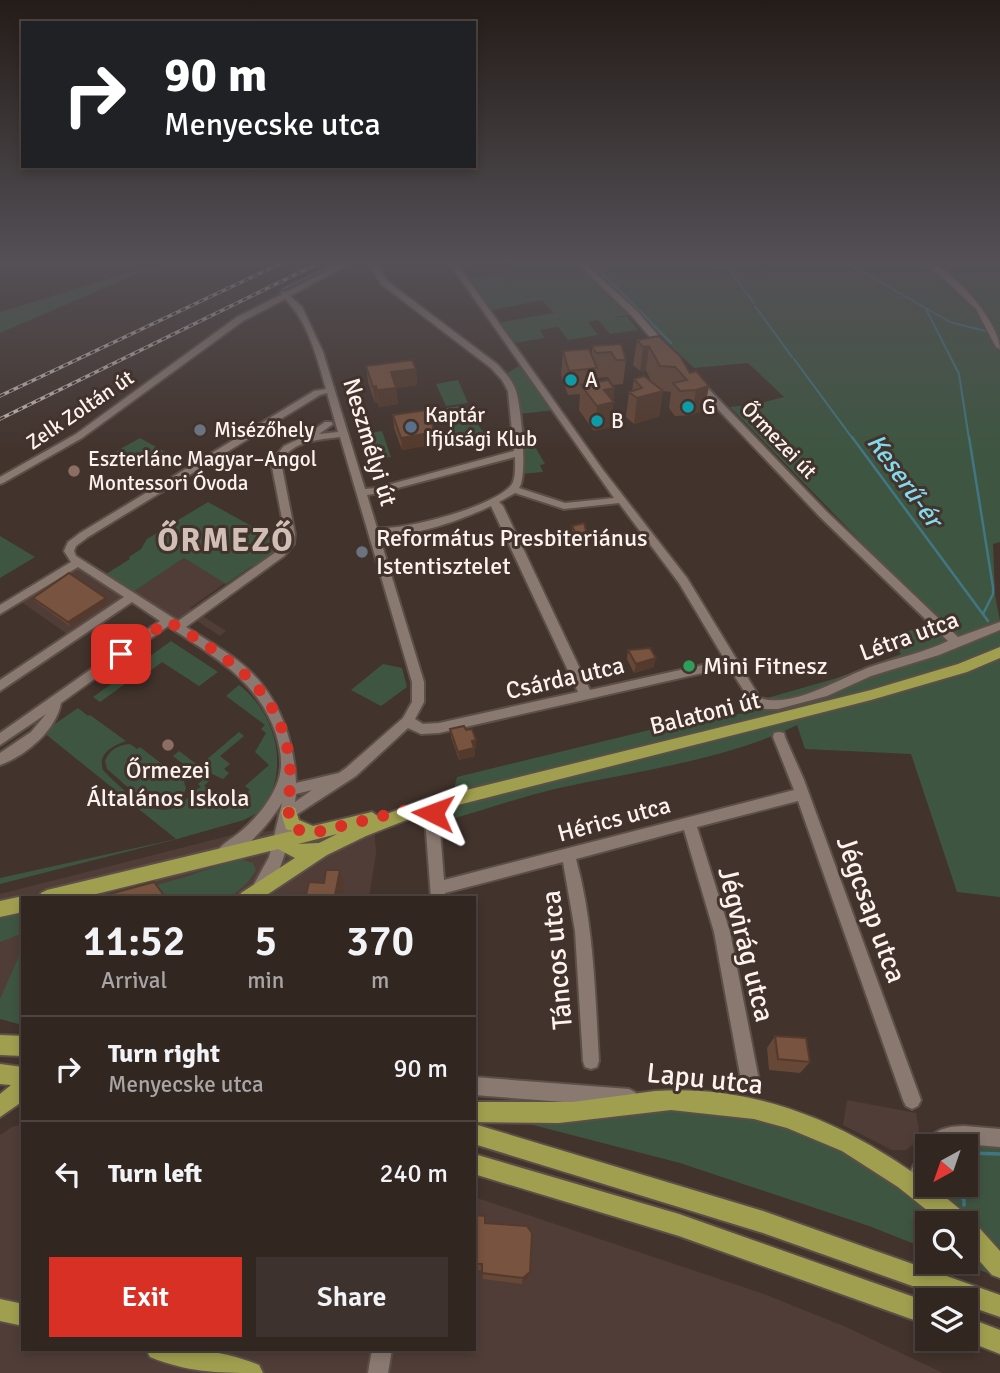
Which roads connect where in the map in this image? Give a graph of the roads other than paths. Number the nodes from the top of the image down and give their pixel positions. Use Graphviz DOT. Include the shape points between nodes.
graph roads {
  1 [pos="232,325"];
  2 [pos="307,325"];
  3 [pos="440,325"];
  4 [pos="498,325"];
  5 [pos="644,325"];
  6 [pos="988,325"];
  7 [pos="1000,347"];
  8 [pos="670,355"];
  9 [pos="687,372"];
  10 [pos="333,399"];
  11 [pos="316,401"];
  12 [pos="299,405"];
  13 [pos="328,424"];
  14 [pos="344,434"];
  15 [pos="304,440"];
  16 [pos="518,453"];
  17 [pos="0,481"];
  18 [pos="514,489"];
  19 [pos="361,492"];
  20 [pos="622,500"];
  21 [pos="495,503"];
  22 [pos="374,535"];
  23 [pos="79,562"];
  24 [pos="132,597"];
  25 [pos="0,610"];
  26 [pos="173,624"];
  27 [pos="1000,626"];
  28 [pos="956,642"];
  29 [pos="1000,652"];
  30 [pos="734,662"];
  31 [pos="0,686"];
  32 [pos="586,695"];
  33 [pos="826,699"];
  34 [pos="55,701"];
  35 [pos="407,721"];
  36 [pos="779,737"];
  37 [pos="0,740"];
  38 [pos="0,760"];
  39 [pos="344,777"];
  40 [pos="285,792"];
  41 [pos="802,794"];
  42 [pos="424,807"];
  43 [pos="289,813"];
  44 [pos="688,821"];
  45 [pos="313,833"];
  46 [pos="281,841"];
  47 [pos="321,850"];
  48 [pos="221,855"];
  49 [pos="568,855"];
  50 [pos="438,893"];
  51 [pos="55,896"];
  52 [pos="249,896"];
  53 [pos="21,904"];
  54 [pos="0,909"];
  55 [pos="0,1045"];
  56 [pos="21,1046"];
  57 [pos="591,1061"];
  58 [pos="1,1074"];
  59 [pos="21,1077"];
  60 [pos="750,1080"];
  61 [pos="476,1086"];
  62 [pos="21,1090"];
  63 [pos="912,1100"];
  64 [pos="657,1101"];
  65 [pos="0,1107"];
  66 [pos="476,1112"];
  67 [pos="476,1135"];
  68 [pos="978,1136"];
  69 [pos="1000,1138"];
  70 [pos="476,1165"];
  71 [pos="914,1183"];
  72 [pos="946,1211"];
  73 [pos="978,1243"];
  74 [pos="1000,1267"];
  75 [pos="1000,1306"];
  76 [pos="915,1309"];
  77 [pos="0,1310"];
  78 [pos="21,1315"];
  79 [pos="978,1334"];
  80 [pos="1000,1342"];
  81 [pos="166,1351"];
  82 [pos="382,1351"];
  83 [pos="251,1373"];
  84 [pos="378,1373"];
  1 -- 17 [label="street, Zelk Zoltán út" via="79,436"];
  2 -- 10 [label="street, Neszmélyi út"];
  3 -- 16 [label="street" via="506,379 512,391"];
  4 -- 20 [label="street"];
  5 -- 8 [label="street"];
  6 -- 7 [label="street"];
  9 -- 28 [label="street, Őrmezei út" via="823,514"];
  10 -- 11 [label="street"];
  10 -- 12 [label="street" via="317,393"];
  10 -- 14 [label="street, Neszmélyi út"];
  11 -- 12 [label="street"];
  12 -- 23 [label="street" via="76,540 69,551"];
  13 -- 15 [label="street"];
  14 -- 15 [label="street"];
  14 -- 19 [label="street, Neszmélyi út"];
  15 -- 26 [label="street" via="281,452 276,462 290,534 286,548"];
  16 -- 18 [label="street" via="519,481"];
  16 -- 19 [label="street"];
  18 -- 20 [label="street" via="564,506"];
  18 -- 21 [label="street"];
  19 -- 22 [label="street, Neszmélyi út"];
  20 -- 30 [label="street" via="683,581"];
  21 -- 22 [label="street"];
  21 -- 32 [label="street"];
  22 -- 35 [label="street, Neszmélyi út" via="418,682 418,702"];
  23 -- 24 [label="street"];
  23 -- 25 [label="street"];
  24 -- 26 [label="street"];
  24 -- 31 [label="street"];
  26 -- 34 [label="street"];
  26 -- 40 [label="street" via="233,663 260,690 277,717 290,764"];
  27 -- 28 [label="street, Létra utca"];
  28 -- 33 [label="street, Létra utca" via="859,677"];
  29 -- 33 [label="main road, Balatoni út" via="933,677"];
  30 -- 32 [label="street, Csárda utca"];
  30 -- 33 [label="street, Létra utca" via="761,705"];
  32 -- 35 [label="street, Csárda utca" via="439,728 421,729"];
  33 -- 42 [label="main road, Balatoni út"];
  34 -- 37 [label="street"];
  34 -- 38 [label="street" via="48,725"];
  35 -- 39 [label="street, Neszmélyi út"];
  36 -- 41 [label="street, Jégcsap utca"];
  39 -- 40 [label="street, Neszmélyi út"];
  39 -- 43 [label="street, Neszmélyi út"];
  40 -- 43 [label="street"];
  40 -- 48 [label="street" via="251,831"];
  41 -- 44 [label="street, Hérics utca"];
  41 -- 63 [label="street, Jégcsap utca"];
  42 -- 45 [label="main road"];
  42 -- 47 [label="main road"];
  42 -- 50 [label="street"];
  43 -- 45 [label="main road" via="295,828"];
  43 -- 46 [label="street"];
  44 -- 49 [label="street, Hérics utca"];
  44 -- 60 [label="street, Jégvirág utca" via="722,932"];
  45 -- 46 [label="main road"];
  46 -- 47 [label="main road" via="298,852"];
  46 -- 48 [label="main road"];
  46 -- 52 [label="street" via="268,877"];
  47 -- 52 [label="main road"];
  48 -- 51 [label="main road"];
  49 -- 50 [label="street, Hérics utca"];
  49 -- 57 [label="street, Táncos utca" via="576,880 583,942"];
  53 -- 54 [label="main road"];
  55 -- 56 [label="main road"];
  58 -- 59 [label="main road"];
  61 -- 64 [label="street, Lapu utca"];
  62 -- 65 [label="main road"];
  64 -- 66 [label="main road" via="586,1111"];
  64 -- 71 [label="main road, Lapu utca" via="750,1107 787,1116 831,1133"];
  67 -- 75 [label="main road" via="764,1222"];
  68 -- 69 [label="street"];
  70 -- 76 [label="main road" via="679,1225"];
  71 -- 72 [label="main road, Lapu utca"];
  73 -- 74 [label="main road"];
  77 -- 78 [label="main road"];
  79 -- 80 [label="main road"];
  81 -- 83 [label="main road"];
  82 -- 84 [label="street"];
}
